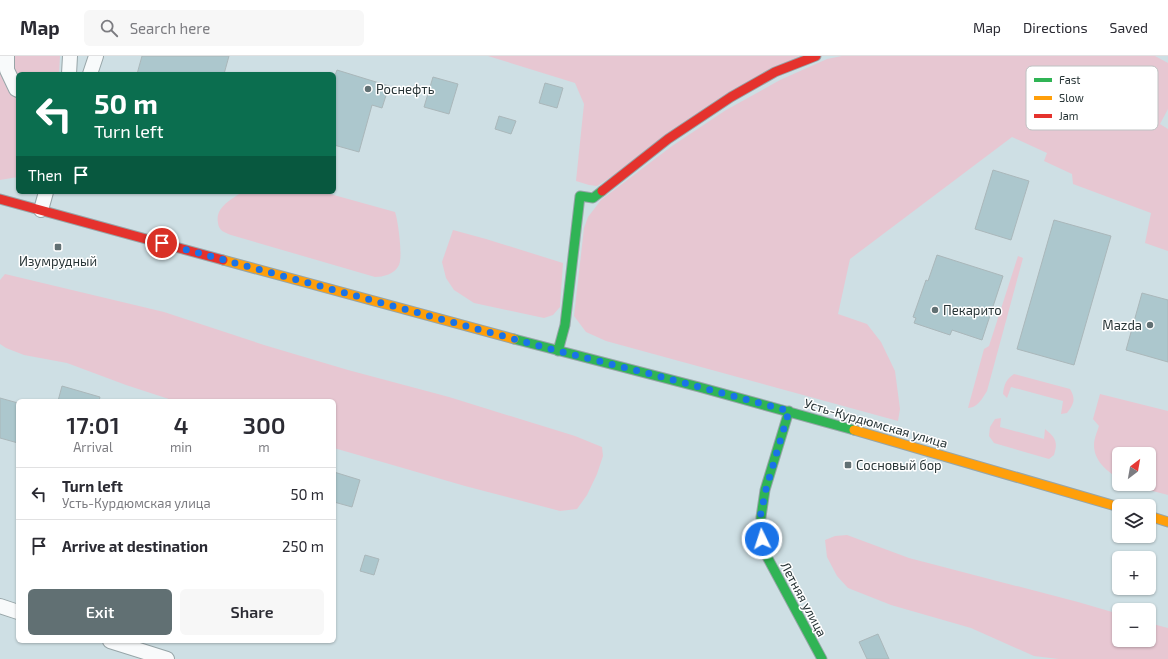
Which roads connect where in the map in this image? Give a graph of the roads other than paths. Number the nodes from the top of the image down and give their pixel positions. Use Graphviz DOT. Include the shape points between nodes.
graph roads {
  1 [pos="7,56"];
  2 [pos="70,56"];
  3 [pos="96,56"];
  4 [pos="816,56"];
  5 [pos="69,72"];
  6 [pos="91,72"];
  7 [pos="16,89"];
  8 [pos="45,194"];
  9 [pos="0,199"];
  10 [pos="41,210"];
  11 [pos="558,351"];
  12 [pos="789,411"];
  13 [pos="1112,505"];
  14 [pos="1156,518"];
  15 [pos="1168,522"];
  16 [pos="0,606"];
  17 [pos="16,611"];
  18 [pos="116,643"];
  19 [pos="167,659"];
  20 [pos="822,659"];
  1 -- 7 [label="street" via="7,70"];
  2 -- 5 [label="street"];
  3 -- 6 [label="street"];
  4 -- 11 [label="main road" via="775,72 731,97 668,139 593,198 580,196 565,325"];
  8 -- 10 [label="street"];
  9 -- 10 [label="main road, Усть-Курдюмская улица"];
  10 -- 11 [label="main road, Усть-Курдюмская улица"];
  11 -- 12 [label="main road, Усть-Курдюмская улица"];
  12 -- 13 [label="main road, Усть-Курдюмская улица"];
  12 -- 20 [label="main road, Летняя улица" via="766,489 760,518 762,539 765,554"];
  14 -- 15 [label="main road"];
  16 -- 17 [label="street"];
  18 -- 19 [label="street"];
}
